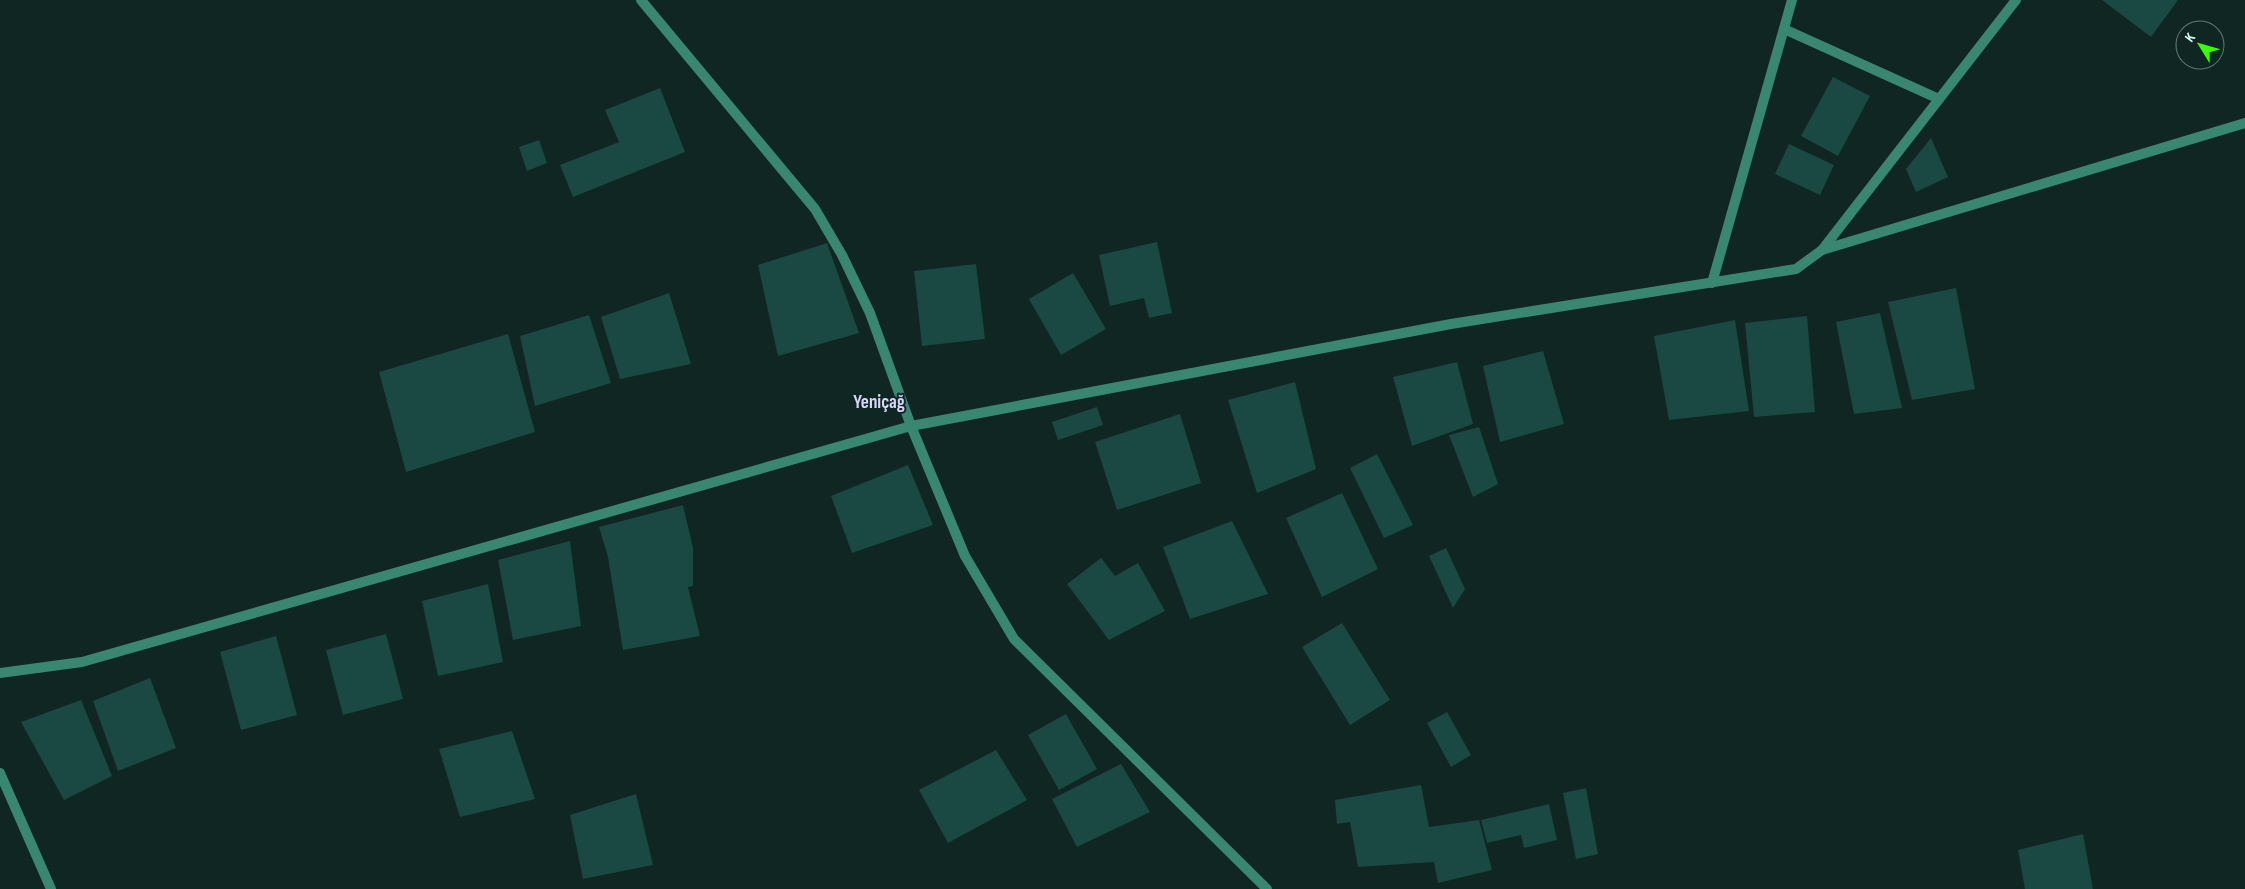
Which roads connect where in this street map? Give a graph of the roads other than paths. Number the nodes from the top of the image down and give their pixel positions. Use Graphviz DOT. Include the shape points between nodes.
graph roads {
  1 [pos="641,0"];
  2 [pos="1792,0"];
  3 [pos="2016,0"];
  4 [pos="1784,29"];
  5 [pos="1939,99"];
  6 [pos="2245,123"];
  7 [pos="1822,250"];
  8 [pos="1712,283"];
  9 [pos="911,426"];
  10 [pos="0,673"];
  11 [pos="0,773"];
  12 [pos="51,889"];
  13 [pos="1267,889"];
  1 -- 9 [label="street" via="815,209 870,313"];
  2 -- 4 [label="street"];
  3 -- 5 [label="street"];
  4 -- 5 [label="street"];
  4 -- 8 [label="street"];
  5 -- 7 [label="street"];
  6 -- 7 [label="street"];
  7 -- 8 [label="street" via="1796,269"];
  8 -- 9 [label="street" via="1451,324"];
  9 -- 10 [label="street" via="82,662"];
  9 -- 13 [label="street" via="965,556 1014,639"];
  11 -- 12 [label="street"];
}
